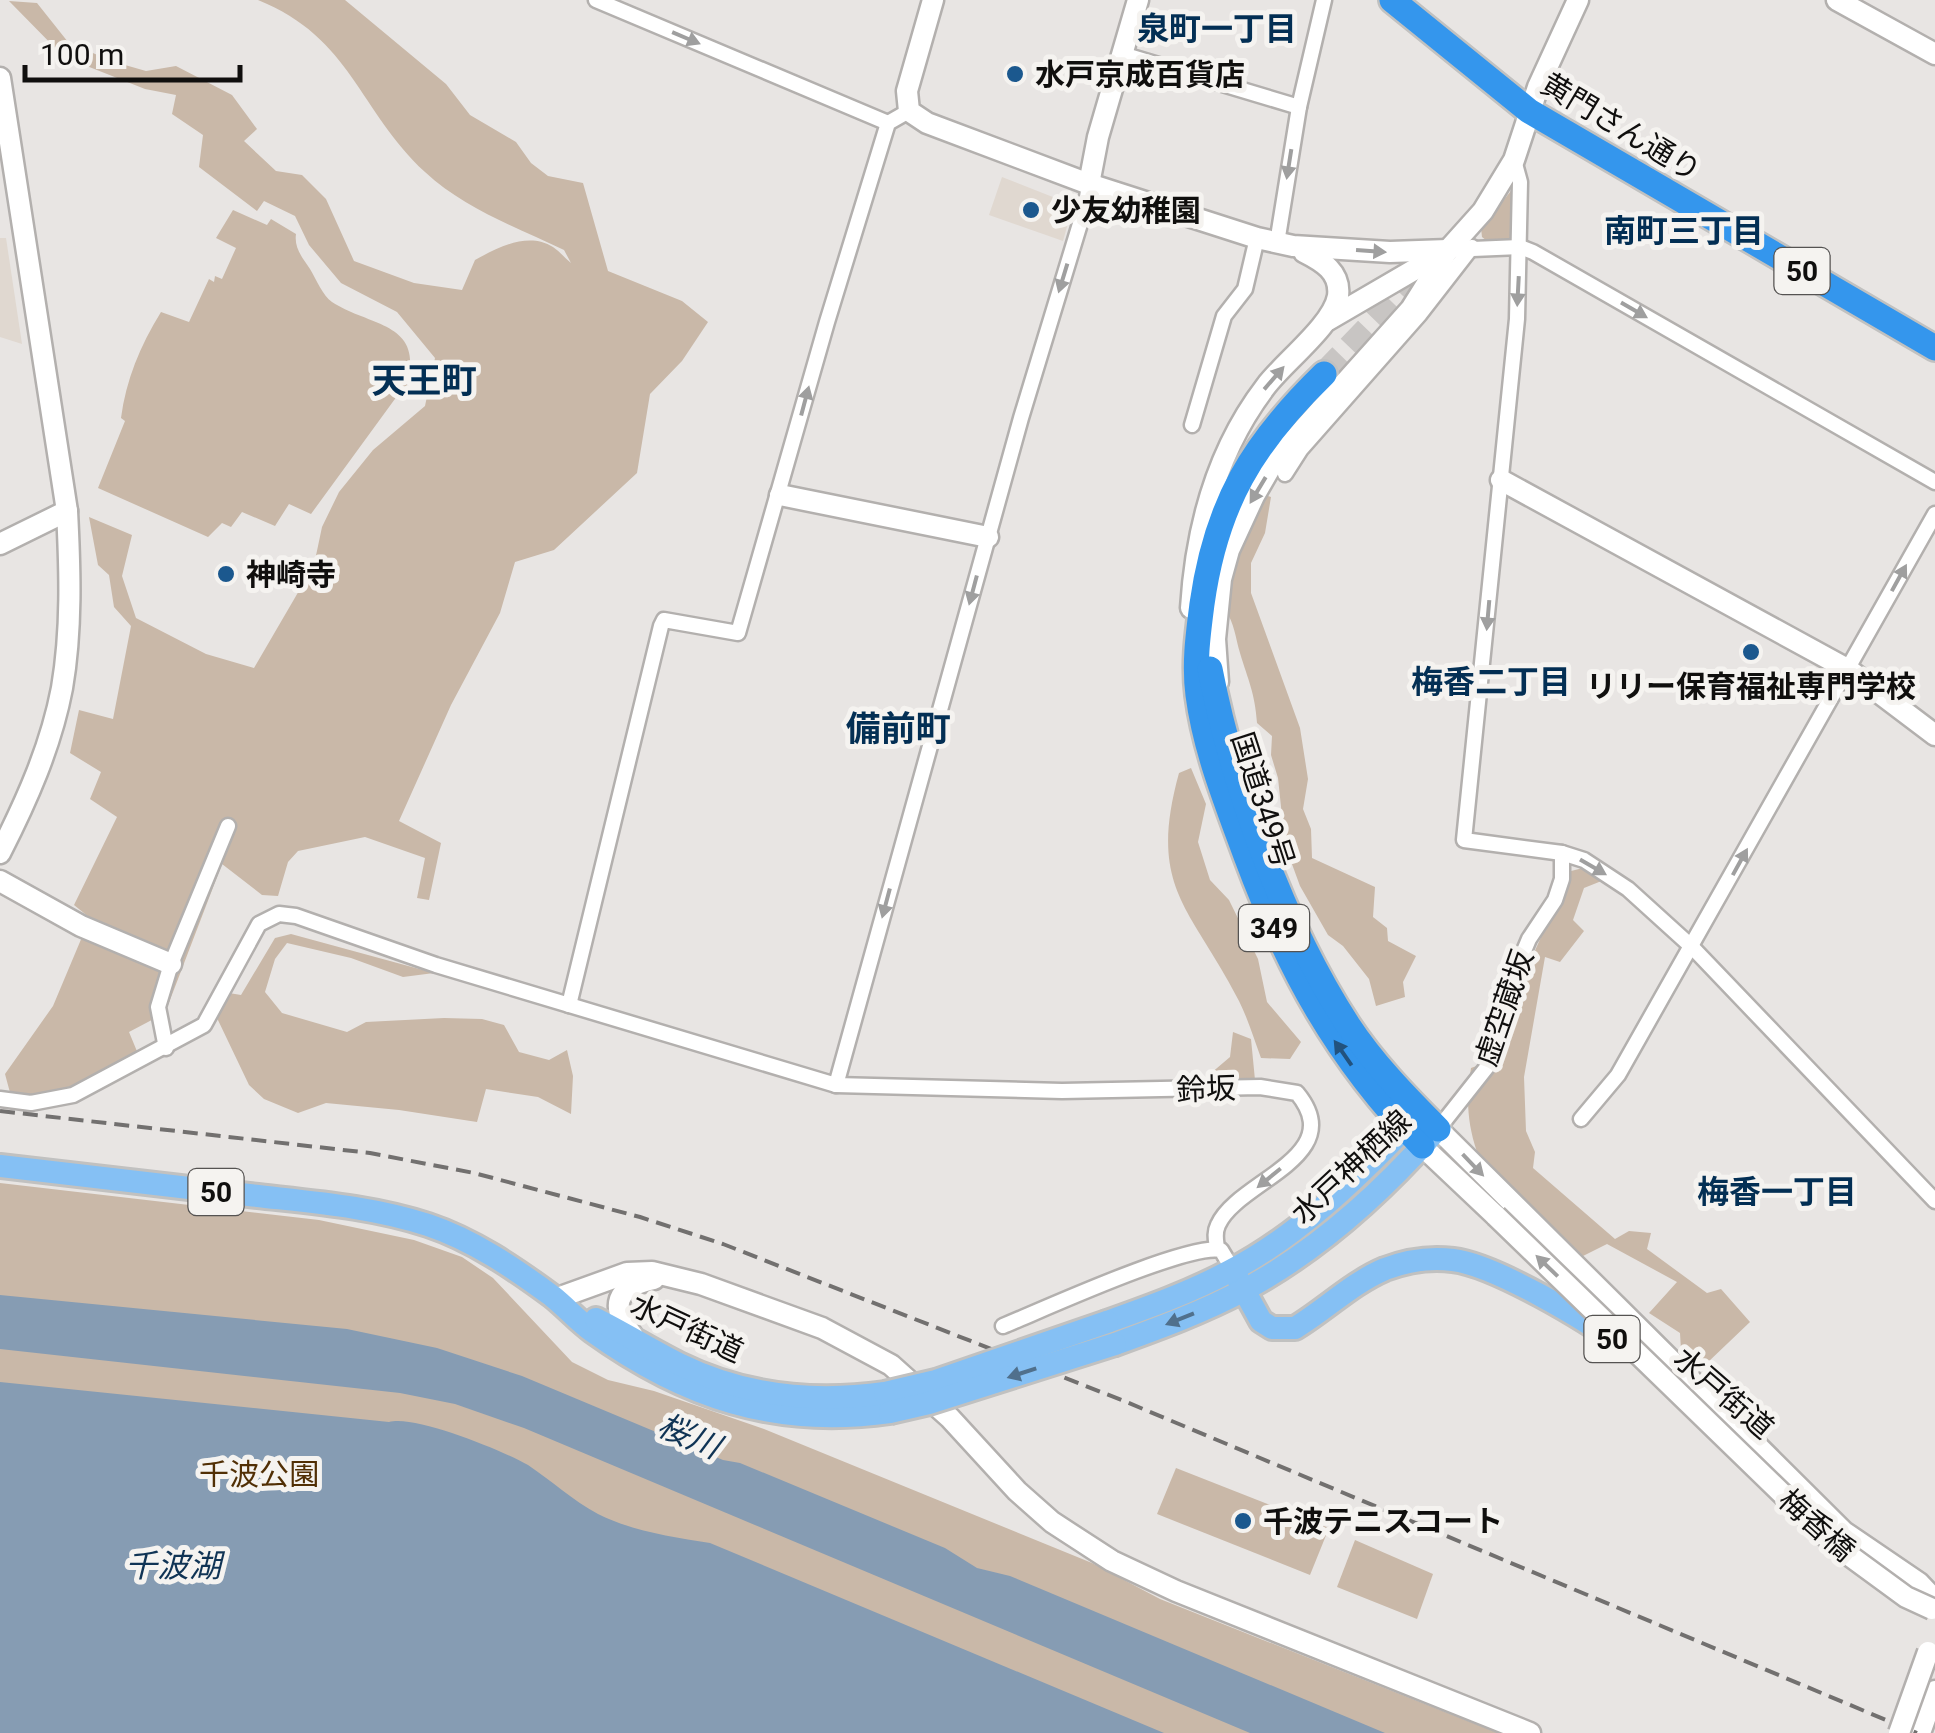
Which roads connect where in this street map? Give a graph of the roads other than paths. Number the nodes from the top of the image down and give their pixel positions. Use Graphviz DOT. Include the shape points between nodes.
graph roads {
  1 [pos="596,0"];
  2 [pos="933,0"];
  3 [pos="1138,0"];
  4 [pos="1324,0"];
  5 [pos="1392,0"];
  6 [pos="1578,0"];
  7 [pos="1837,0"];
  8 [pos="1122,54"];
  9 [pos="1935,54"];
  10 [pos="0,78"];
  11 [pos="1298,107"];
  12 [pos="910,111"];
  13 [pos="1529,111"];
  14 [pos="888,123"];
  15 [pos="1514,160"];
  16 [pos="1088,184"];
  17 [pos="1276,242"];
  18 [pos="1472,247"];
  19 [pos="1520,247"];
  20 [pos="1448,250"];
  21 [pos="1322,323"];
  22 [pos="1935,348"];
  23 [pos="1324,374"];
  24 [pos="1192,425"];
  25 [pos="1284,474"];
  26 [pos="1501,480"];
  27 [pos="1935,482"];
  28 [pos="780,494"];
  29 [pos="67,511"];
  30 [pos="1935,514"];
  31 [pos="988,537"];
  32 [pos="0,544"];
  33 [pos="1202,605"];
  34 [pos="1848,670"];
  35 [pos="1198,700"];
  36 [pos="1224,730"];
  37 [pos="1935,735"];
  38 [pos="228,826"];
  39 [pos="0,852"];
  40 [pos="1562,853"];
  41 [pos="0,880"];
  42 [pos="1692,947"];
  43 [pos="171,964"];
  44 [pos="569,1005"];
  45 [pos="166,1048"];
  46 [pos="836,1084"];
  47 [pos="0,1099"];
  48 [pos="1581,1119"];
  49 [pos="1422,1134"];
  50 [pos="0,1166"];
  51 [pos="1935,1201"];
  52 [pos="1502,1209"];
  53 [pos="1217,1248"];
  54 [pos="676,1277"];
  55 [pos="1238,1280"];
  56 [pos="556,1298"];
  57 [pos="1003,1326"];
  58 [pos="633,1336"];
  59 [pos="888,1402"];
  60 [pos="1935,1600"];
  61 [pos="1935,1614"];
  62 [pos="1935,1643"];
  63 [pos="1935,1691"];
  64 [pos="1530,1733"];
  65 [pos="1898,1733"];
  66 [pos="1920,1733"];
  1 -- 14 [label="street, one-way"];
  2 -- 12 [label="street" via="907,91"];
  3 -- 8 [label="street"];
  4 -- 11 [label="street"];
  5 -- 13 [label="highway, 黄門さん通り / 50"];
  6 -- 13 [label="street"];
  7 -- 9 [label="street"];
  8 -- 11 [label="street"];
  8 -- 16 [label="street"];
  10 -- 29 [label="street"];
  11 -- 17 [label="street, one-way"];
  12 -- 14 [label="street"];
  12 -- 16 [label="street"];
  13 -- 15 [label="street"];
  13 -- 22 [label="highway, 黄門さん通り / 50"];
  28 -- 14 [label="street, one-way"];
  15 -- 19 [label="street"];
  15 -- 20 [label="street" via="1483,211"];
  16 -- 17 [label="street"];
  16 -- 31 [label="street, one-way"];
  17 -- 20 [label="street, one-way"];
  17 -- 21 [label="street" via="1324,262 1336,280 1335,306"];
  17 -- 24 [label="street" via="1224,316"];
  18 -- 19 [label="street"];
  18 -- 20 [label="street"];
  18 -- 25 [label="street"];
  19 -- 26 [label="street, one-way"];
  19 -- 27 [label="street, one-way"];
  20 -- 21 [label="street"];
  20 -- 36 [label="street, one-way" via="1411,308 1273,463 1240,522 1216,608"];
  35 -- 21 [label="street, one-way" via="1189,645 1194,572 1211,488 1243,420"];
  23 -- 33 [label="highway, 国道349号 / 349" via="1249,460 1221,518"];
  26 -- 34 [label="street"];
  26 -- 40 [label="street, one-way" via="1464,840"];
  28 -- 31 [label="street"];
  28 -- 44 [label="street" via="738,633 664,620 661,626"];
  29 -- 32 [label="street"];
  29 -- 39 [label="street" via="62,687 34,782"];
  34 -- 30 [label="street, one-way"];
  31 -- 46 [label="street, one-way"];
  33 -- 35 [label="highway, 国道349号 / 349"];
  33 -- 36 [label="highway, 国道349号 / 349"];
  34 -- 37 [label="street"];
  42 -- 34 [label="street, one-way"];
  49 -- 35 [label="highway, 国道349号 / 349, one-way" via="1348,1060 1293,969 1226,802"];
  36 -- 49 [label="highway, 国道349号 / 349" via="1273,874 1329,992"];
  38 -- 43 [label="street"];
  40 -- 42 [label="street, one-way" via="1628,889"];
  40 -- 49 [label="street, 虚空蔵坂" via="1554,900 1528,939 1489,1034 1487,1067 1458,1106"];
  41 -- 43 [label="street" via="81,926"];
  42 -- 48 [label="street" via="1618,1075"];
  42 -- 51 [label="street"];
  43 -- 45 [label="street" via="158,1006"];
  44 -- 45 [label="street, 鈴坂" via="278,914 258,924 204,1026"];
  44 -- 46 [label="street, 鈴坂"];
  45 -- 47 [label="street" via="73,1095"];
  46 -- 53 [label="street, 鈴坂, one-way" via="1297,1092 1310,1117 1305,1145 1223,1216"];
  49 -- 52 [label="street"];
  49 -- 55 [label="main road, 水戸神栖線 / 50" via="1334,1197"];
  50 -- 56 [label="main road, 水戸街道 / 50" via="393,1215 469,1242"];
  52 -- 60 [label="street, 梅香橋" via="1844,1532"];
  61 -- 52 [label="street, 梅香橋, one-way, bridge" via="1835,1546"];
  53 -- 55 [label="street"];
  53 -- 57 [label="street"];
  54 -- 56 [label="street" via="626,1273"];
  54 -- 58 [label="street" via="648,1280 622,1294 619,1314"];
  54 -- 64 [label="street" via="822,1328 891,1366 1017,1492 1112,1561"];
  55 -- 59 [label="main road, 水戸街道 / 50, bridge" via="1169,1324 1111,1333 928,1403"];
  55 -- 61 [label="main road, 水戸街道 / 50" via="1260,1322 1283,1330 1408,1262 1455,1260 1502,1277 1634,1356 1849,1548"];
  56 -- 58 [label="main road, 水戸街道 / 50"];
  56 -- 59 [label="main road, 水戸街道 / 50" via="592,1332 717,1399 772,1413 852,1417"];
  58 -- 59 [label="main road, 水戸街道 / 50" via="690,1369 752,1390"];
  62 -- 65 [label="street, bridge"];
  63 -- 66 [label="street"];
}
